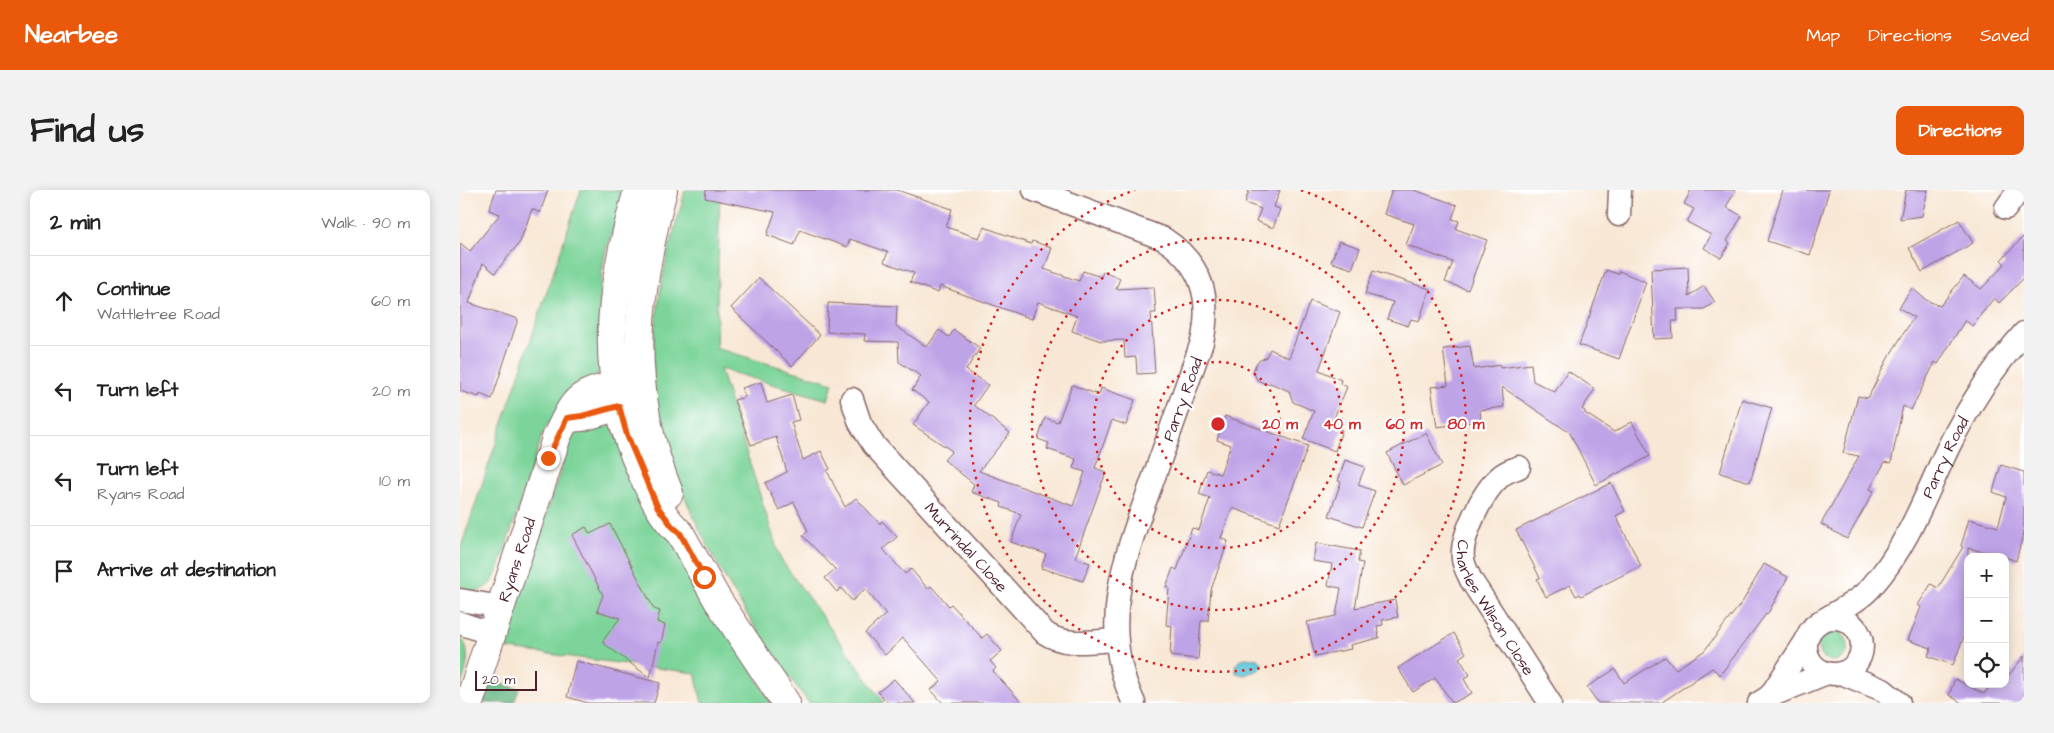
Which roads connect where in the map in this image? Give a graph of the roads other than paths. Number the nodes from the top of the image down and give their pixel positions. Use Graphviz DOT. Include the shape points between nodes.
graph roads {
  1 [pos="638,190"];
  2 [pos="664,190"];
  3 [pos="1034,190"];
  4 [pos="1620,190"];
  5 [pos="1619,215"];
  6 [pos="2024,333"];
  7 [pos="629,392"];
  8 [pos="852,399"];
  9 [pos="1519,467"];
  10 [pos="1873,586"];
  11 [pos="460,600"];
  12 [pos="501,607"];
  13 [pos="1827,618"];
  14 [pos="460,623"];
  15 [pos="492,634"];
  16 [pos="1116,640"];
  17 [pos="1806,641"];
  18 [pos="1862,646"];
  19 [pos="1834,673"];
  20 [pos="1891,696"];
  21 [pos="1764,699"];
  22 [pos="469,703"];
  23 [pos="786,703"];
  24 [pos="1134,703"];
  25 [pos="1550,703"];
  1 -- 7 [label="main road" via="614,292 612,347"];
  2 -- 7 [label="main road" via="650,243 642,290 638,347"];
  3 -- 16 [label="street, Parry Road" via="1164,239 1177,248 1196,272 1203,289 1206,324 1202,342 1123,567 1117,592"];
  4 -- 5 [label="street"];
  6 -- 10 [label="street, Parry Road" via="1972,403 1919,512"];
  7 -- 12 [label="main road, Ryans Road" via="582,416 567,418 548,458"];
  7 -- 23 [label="main road" via="627,435 657,506 680,533 721,607"];
  8 -- 16 [label="street, Murrindal Close" via="860,423 873,444 1045,633 1063,641"];
  9 -- 25 [label="street, Charles Wilson Close" via="1501,476 1486,494 1466,533 1463,546 1453,559 1471,580"];
  10 -- 13 [label="street, Parry Road"];
  10 -- 18 [label="street, Parry Road"];
  11 -- 12 [label="street"];
  12 -- 15 [label="main road, Ryans Road"];
  13 -- 17 [label="street" via="1813,627"];
  13 -- 18 [label="street" via="1845,620 1853,625"];
  14 -- 15 [label="street"];
  15 -- 22 [label="main road, Ryans Road"];
  16 -- 24 [label="street, Parry Road" via="1123,674"];
  17 -- 19 [label="street" via="1806,650 1813,665"];
  17 -- 21 [label="street"];
  18 -- 19 [label="street" via="1855,665"];
  18 -- 20 [label="street"];
  19 -- 20 [label="street"];
  19 -- 21 [label="street"];
}
